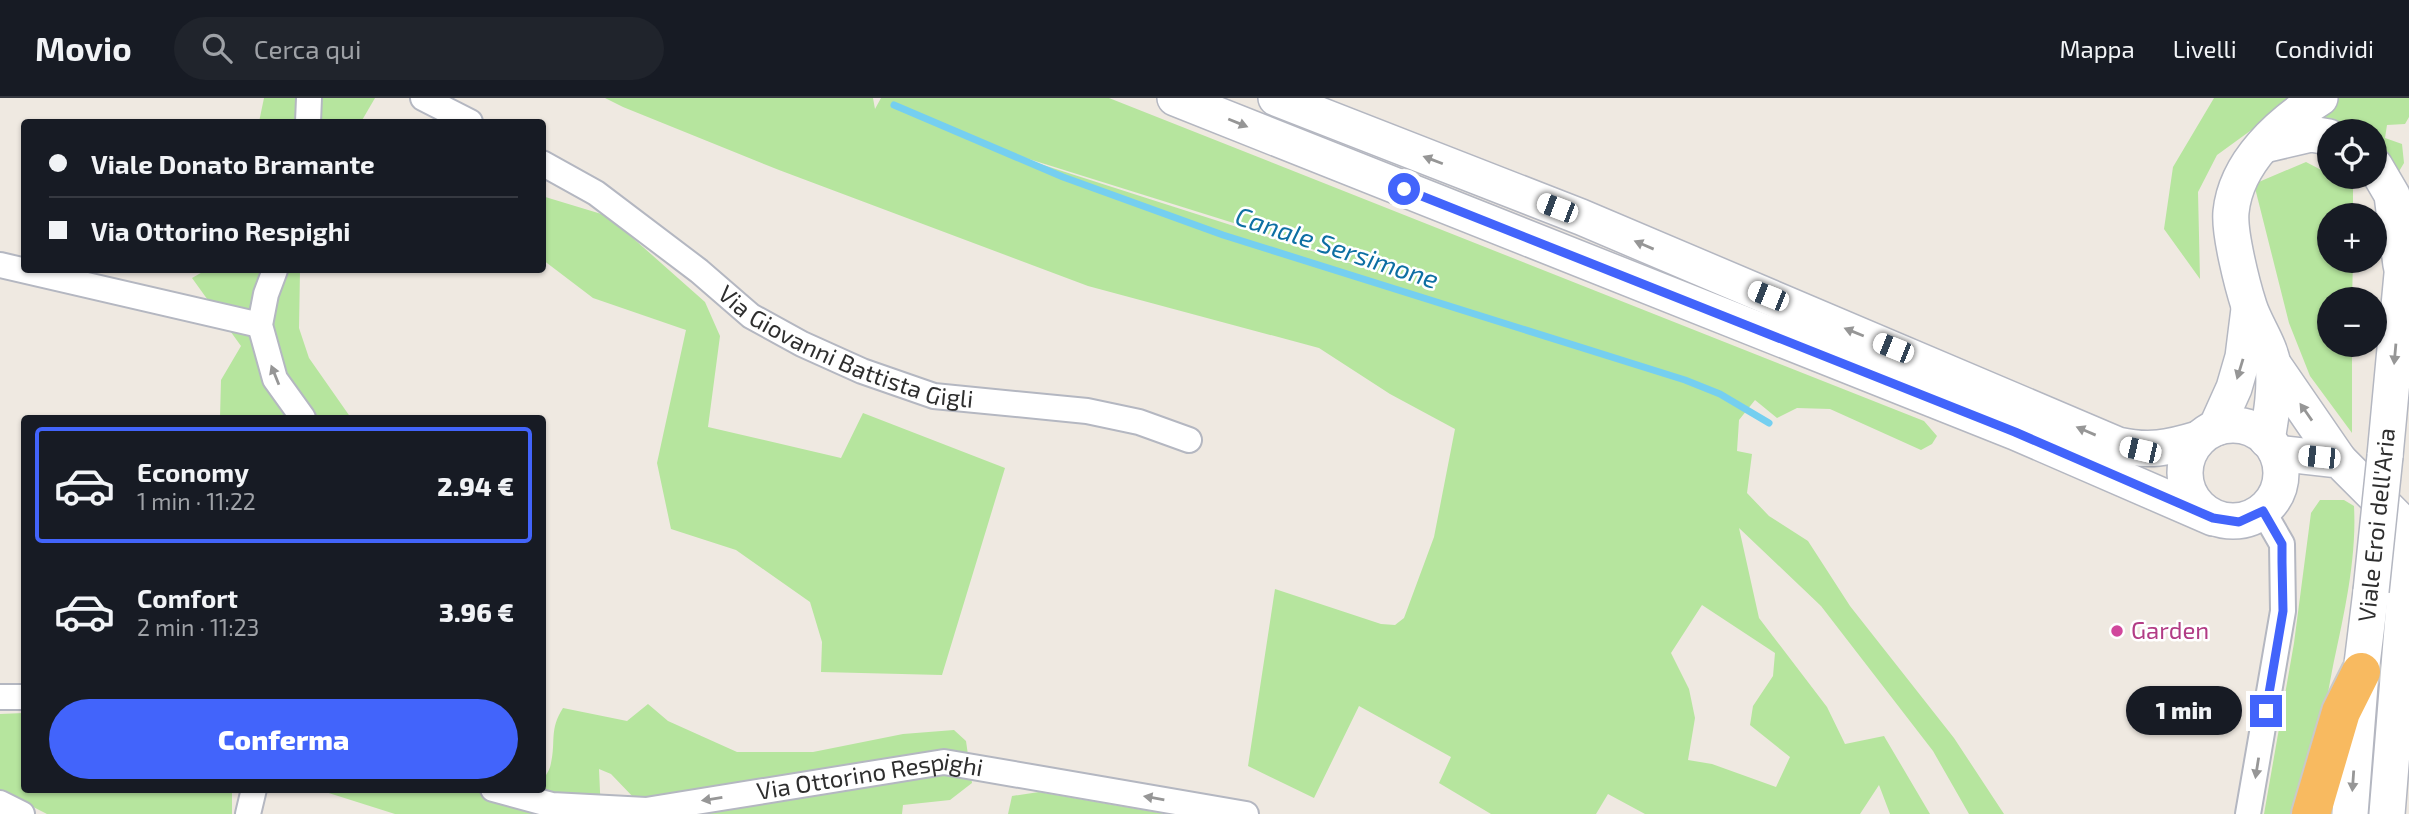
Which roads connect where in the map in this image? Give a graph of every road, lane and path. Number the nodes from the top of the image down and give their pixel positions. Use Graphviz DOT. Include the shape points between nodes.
graph roads {
  1 [pos="309,98"];
  2 [pos="423,98"];
  3 [pos="1175,98"];
  4 [pos="1276,98"];
  5 [pos="2320,98"];
  6 [pos="308,119"];
  7 [pos="464,119"];
  8 [pos="2317,135"];
  9 [pos="2264,145"];
  10 [pos="546,165"];
  11 [pos="2387,186"];
  12 [pos="2409,237"];
  13 [pos="0,265"];
  14 [pos="21,270"];
  15 [pos="35,273"];
  16 [pos="274,273"];
  17 [pos="2402,274"];
  18 [pos="2249,306"];
  19 [pos="260,325"];
  20 [pos="2273,364"];
  21 [pos="301,415"];
  22 [pos="2207,433"];
  23 [pos="1189,440"];
  24 [pos="2272,446"];
  25 [pos="2339,460"];
  26 [pos="2366,487"];
  27 [pos="2269,504"];
  28 [pos="2213,518"];
  29 [pos="2409,530"];
  30 [pos="2409,544"];
  31 [pos="2361,672"];
  32 [pos="0,697"];
  33 [pos="21,697"];
  34 [pos="253,793"];
  35 [pos="508,793"];
  36 [pos="0,803"];
  37 [pos="22,814"];
  38 [pos="248,814"];
  39 [pos="1246,814"];
  40 [pos="2248,814"];
  41 [pos="2311,814"];
  42 [pos="2350,814"];
  43 [pos="2388,814"];
  1 -- 6 [label="street"];
  2 -- 7 [label="street"];
  3 -- 28 [label="main road, one-way" via="2015,432"];
  22 -- 4 [label="main road, one-way" via="2166,448 2140,450 2118,445 1581,217"];
  5 -- 9 [label="main road" via="2297,112"];
  8 -- 9 [label="main road"];
  9 -- 18 [label="main road" via="2250,159 2239,181 2231,213"];
  10 -- 23 [label="street, Via Giovanni Battista Gigli" via="596,193 751,316 862,371 934,396 1087,411 1139,422"];
  11 -- 17 [label="main road"];
  12 -- 17 [label="main road, Viale Eroi dell'Aria"];
  13 -- 14 [label="street"];
  15 -- 19 [label="street"];
  16 -- 19 [label="street"];
  17 -- 31 [label="main road, Viale Eroi dell'Aria, one-way, bridge"];
  18 -- 20 [label="main road"];
  18 -- 22 [label="main road, one-way" via="2234,388"];
  21 -- 19 [label="street, one-way" via="275,379"];
  20 -- 24 [label="main road"];
  25 -- 20 [label="main road, one-way"];
  22 -- 24 [label="main road" via="2243,426 2257,431"];
  22 -- 28 [label="main road" via="2187,459 2185,482 2190,497"];
  24 -- 25 [label="main road"];
  24 -- 27 [label="main road" via="2281,475"];
  25 -- 26 [label="main road"];
  26 -- 27 [label="main road" via="2339,477 2322,477"];
  26 -- 29 [label="main road"];
  27 -- 28 [label="main road" via="2239,522"];
  27 -- 40 [label="street, one-way" via="2282,544 2283,611"];
  30 -- 43 [label="main road, Viale Eroi dell'Aria"];
  31 -- 41 [label="highway" via="2341,712"];
  31 -- 42 [label="main road, Viale Eroi dell'Aria, one-way"];
  32 -- 33 [label="street"];
  34 -- 38 [label="street"];
  39 -- 35 [label="street, Via Ottorino Respighi, one-way" via="944,762 646,810 552,805"];
  36 -- 37 [label="street"];
}
